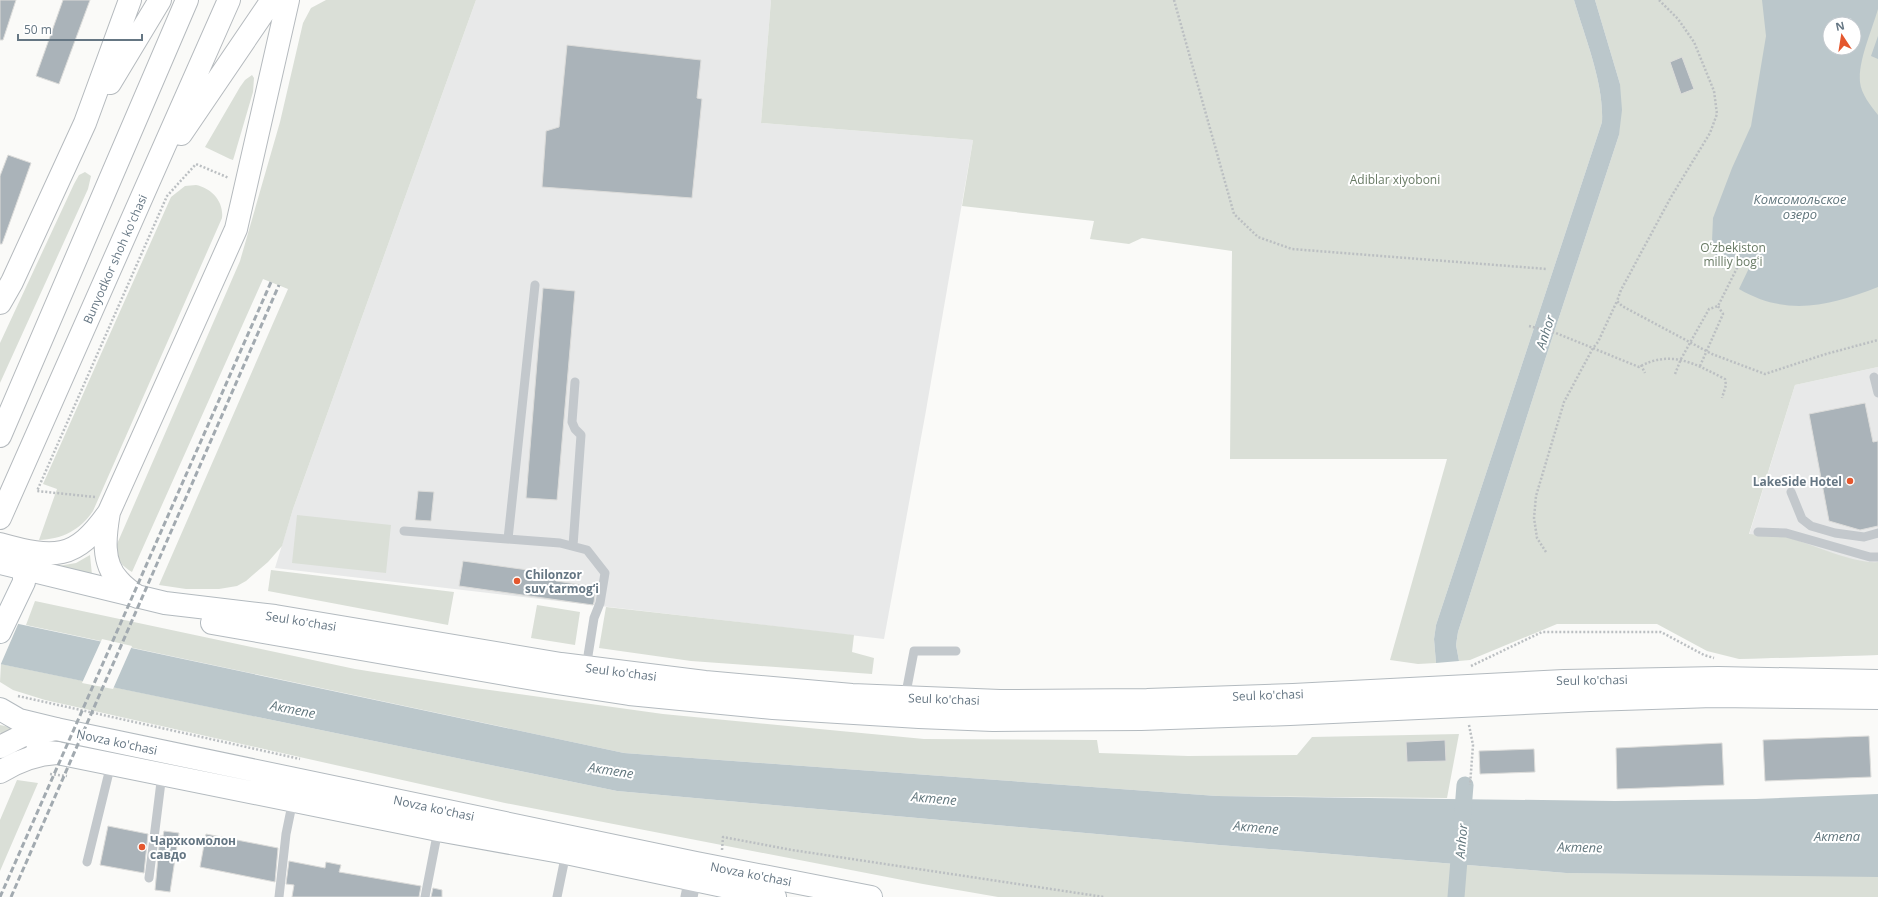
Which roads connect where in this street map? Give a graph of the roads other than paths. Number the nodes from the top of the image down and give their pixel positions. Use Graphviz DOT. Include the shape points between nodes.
graph roads {
  1 [pos="130,0"];
  2 [pos="160,0"];
  3 [pos="167,0"];
  4 [pos="188,0"];
  5 [pos="229,0"];
  6 [pos="272,0"];
  7 [pos="288,0"];
  8 [pos="143,105"];
  9 [pos="85,123"];
  10 [pos="150,180"];
  11 [pos="535,285"];
  12 [pos="0,303"];
  13 [pos="1874,377"];
  14 [pos="576,382"];
  15 [pos="1878,393"];
  16 [pos="0,436"];
  17 [pos="1791,492"];
  18 [pos="105,505"];
  19 [pos="0,518"];
  20 [pos="404,531"];
  21 [pos="1758,532"];
  22 [pos="1878,533"];
  23 [pos="508,539"];
  24 [pos="0,544"];
  25 [pos="573,546"];
  26 [pos="1878,557"];
  27 [pos="15,571"];
  28 [pos="138,597"];
  29 [pos="0,632"];
  30 [pos="956,651"];
  31 [pos="586,668"];
  32 [pos="1878,681"];
  33 [pos="1468,695"];
  34 [pos="1438,697"];
  35 [pos="905,698"];
  36 [pos="1878,698"];
  37 [pos="7,702"];
  38 [pos="56,729"];
  39 [pos="0,747"];
  40 [pos="0,751"];
  41 [pos="57,753"];
  42 [pos="112,764"];
  43 [pos="0,772"];
  44 [pos="162,774"];
  45 [pos="293,800"];
  46 [pos="438,830"];
  47 [pos="566,853"];
  48 [pos="86,862"];
  49 [pos="149,878"];
  50 [pos="693,880"];
  51 [pos="279,897"];
  52 [pos="425,897"];
  53 [pos="557,897"];
  54 [pos="775,897"];
  55 [pos="872,897"];
  1 -- 9 [label="main road"];
  2 -- 9 [label="main road"];
  3 -- 8 [label="main road"];
  4 -- 8 [label="main road"];
  5 -- 10 [label="main road, Bunyodkor shoh ko'chasi"];
  6 -- 10 [label="main road"];
  7 -- 18 [label="main road" via="236,229"];
  8 -- 16 [label="main road"];
  9 -- 12 [label="main road"];
  10 -- 19 [label="main road, Bunyodkor shoh ko'chasi"];
  11 -- 23 [label="lane"];
  13 -- 15 [label="lane"];
  14 -- 25 [label="lane" via="572,422 581,435"];
  17 -- 22 [label="lane" via="1802,519 1811,526 1864,537"];
  18 -- 24 [label="main road" via="86,541 70,550 44,554"];
  18 -- 28 [label="main road" via="108,562 119,581"];
  20 -- 23 [label="lane"];
  21 -- 26 [label="lane" via="1786,533 1870,557"];
  23 -- 25 [label="lane"];
  25 -- 31 [label="lane" via="587,550 605,573"];
  27 -- 28 [label="main road, Seul ko'chasi"];
  27 -- 29 [label="main road" via="13,604"];
  27 -- 34 [label="main road, Seul ko'chasi" via="151,612 557,683 629,694 758,706 934,718 1067,720 1282,715"];
  28 -- 31 [label="main road, Seul ko'chasi" via="165,603 275,616"];
  30 -- 35 [label="lane" via="914,651"];
  31 -- 35 [label="main road, Seul ko'chasi" via="780,690"];
  32 -- 33 [label="main road, Seul ko'chasi" via="1718,678 1564,680"];
  33 -- 34 [label="main road, Seul ko'chasi"];
  33 -- 36 [label="main road, Seul ko'chasi"];
  34 -- 35 [label="main road, Seul ko'chasi" via="1000,701"];
  37 -- 38 [label="main road, Novza ko'chasi" via="20,720"];
  38 -- 39 [label="main road" via="22,736"];
  38 -- 50 [label="main road, Novza ko'chasi"];
  40 -- 41 [label="main road, Novza ko'chasi"];
  41 -- 42 [label="main road, Novza ko'chasi"];
  41 -- 43 [label="main road" via="41,754 26,759"];
  42 -- 44 [label="main road, Novza ko'chasi"];
  42 -- 48 [label="lane"];
  44 -- 45 [label="main road, Novza ko'chasi"];
  44 -- 49 [label="lane"];
  45 -- 46 [label="main road, Novza ko'chasi"];
  45 -- 51 [label="lane" via="286,834"];
  46 -- 47 [label="main road, Novza ko'chasi"];
  46 -- 52 [label="lane"];
  47 -- 50 [label="main road, Novza ko'chasi"];
  47 -- 53 [label="lane"];
  50 -- 54 [label="main road, Novza ko'chasi"];
  50 -- 55 [label="main road, Novza ko'chasi"];
}
